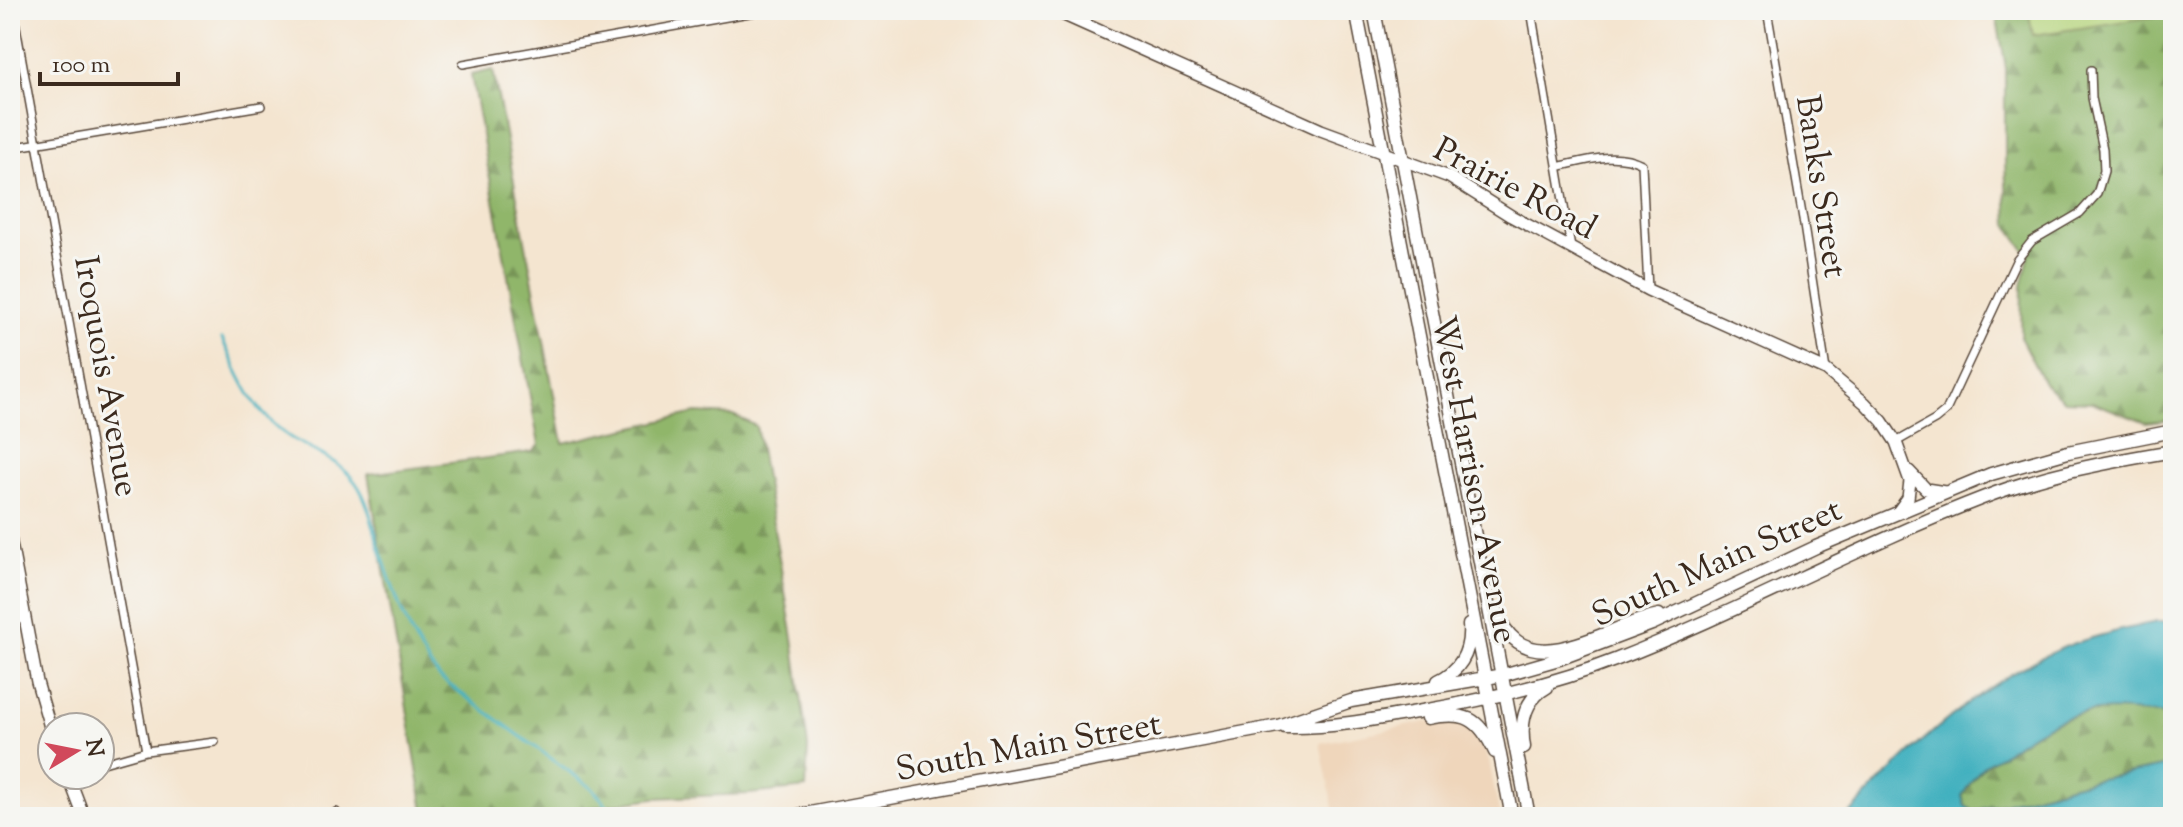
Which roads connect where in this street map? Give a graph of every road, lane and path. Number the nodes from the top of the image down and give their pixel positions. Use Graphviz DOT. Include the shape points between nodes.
graph roads {
  1 [pos="13,10"];
  2 [pos="766,10"];
  3 [pos="1054,10"];
  4 [pos="1356,10"];
  5 [pos="1374,10"];
  6 [pos="1531,10"];
  7 [pos="1767,10"];
  8 [pos="463,64"];
  9 [pos="2091,70"];
  10 [pos="261,106"];
  11 [pos="38,142"];
  12 [pos="10,148"];
  13 [pos="1384,152"];
  14 [pos="1404,160"];
  15 [pos="1557,167"];
  16 [pos="1571,248"];
  17 [pos="1648,290"];
  18 [pos="1826,370"];
  19 [pos="2173,431"];
  20 [pos="1896,442"];
  21 [pos="2173,451"];
  22 [pos="1444,464"];
  23 [pos="1908,471"];
  24 [pos="1945,492"];
  25 [pos="1897,513"];
  26 [pos="10,538"];
  27 [pos="1484,575"];
  28 [pos="1682,610"];
  29 [pos="1503,675"];
  30 [pos="1485,677"];
  31 [pos="1562,678"];
  32 [pos="1416,690"];
  33 [pos="1506,694"];
  34 [pos="1488,698"];
  35 [pos="45,711"];
  36 [pos="1278,726"];
  37 [pos="1314,728"];
  38 [pos="215,742"];
  39 [pos="146,751"];
  40 [pos="116,759"];
  41 [pos="1504,777"];
  42 [pos="74,791"];
  43 [pos="84,817"];
  44 [pos="788,817"];
  45 [pos="1512,817"];
  46 [pos="1529,817"];
  47 [pos="1536,817"];
  1 -- 11 [label="street, Iroquois Avenue"];
  2 -- 8 [label="street"];
  3 -- 13 [label="street, Prairie Road" via="1321,130"];
  4 -- 13 [label="main road, West Harrison Avenue"];
  5 -- 14 [label="main road, West Harrison Avenue"];
  6 -- 15 [label="street"];
  7 -- 18 [label="street, Banks Street"];
  9 -- 20 [label="street" via="2103,149 2097,194 2080,213 2032,241 2003,285 1946,411"];
  10 -- 11 [label="street"];
  11 -- 12 [label="street"];
  11 -- 39 [label="street, Iroquois Avenue"];
  13 -- 14 [label="street, Prairie Road"];
  13 -- 22 [label="main road, West Harrison Avenue"];
  14 -- 16 [label="street, Prairie Road" via="1449,177"];
  14 -- 27 [label="main road, West Harrison Avenue"];
  15 -- 16 [label="street"];
  15 -- 17 [label="street" via="1608,157 1642,164"];
  16 -- 17 [label="street, Prairie Road"];
  17 -- 18 [label="street, Prairie Road"];
  18 -- 20 [label="street, Prairie Road" via="1865,403"];
  19 -- 24 [label="main road, South Main Street" via="2068,452"];
  20 -- 23 [label="street, Prairie Road"];
  21 -- 31 [label="main road, South Main Street" via="2048,476 1989,495 1654,644"];
  22 -- 30 [label="main road, West Harrison Avenue"];
  22 -- 32 [label="main road" via="1470,638 1457,668"];
  23 -- 24 [label="street" via="1926,489"];
  23 -- 25 [label="street" via="1908,498"];
  24 -- 25 [label="main road, South Main Street"];
  25 -- 28 [label="main road, South Main Street"];
  26 -- 35 [label="street"];
  27 -- 28 [label="main road" via="1504,630 1518,644 1535,650 1555,650"];
  27 -- 29 [label="main road, West Harrison Avenue"];
  28 -- 29 [label="main road, South Main Street" via="1606,642"];
  29 -- 30 [label="main road, South Main Street"];
  29 -- 33 [label="main road, West Harrison Avenue"];
  30 -- 32 [label="main road, South Main Street"];
  30 -- 34 [label="main road, West Harrison Avenue"];
  31 -- 33 [label="main road, South Main Street"];
  31 -- 47 [label="main road" via="1534,697 1523,722"];
  32 -- 36 [label="main road, South Main Street" via="1328,707"];
  33 -- 34 [label="main road, South Main Street"];
  33 -- 46 [label="main road, West Harrison Avenue"];
  34 -- 37 [label="main road, South Main Street"];
  34 -- 41 [label="main road, West Harrison Avenue"];
  36 -- 37 [label="main road, South Main Street"];
  36 -- 44 [label="main road, South Main Street"];
  37 -- 41 [label="main road" via="1343,732 1465,716 1490,742"];
  38 -- 39 [label="street"];
  39 -- 40 [label="street"];
  41 -- 45 [label="main road, West Harrison Avenue"];
  42 -- 43 [label="street"];
}
